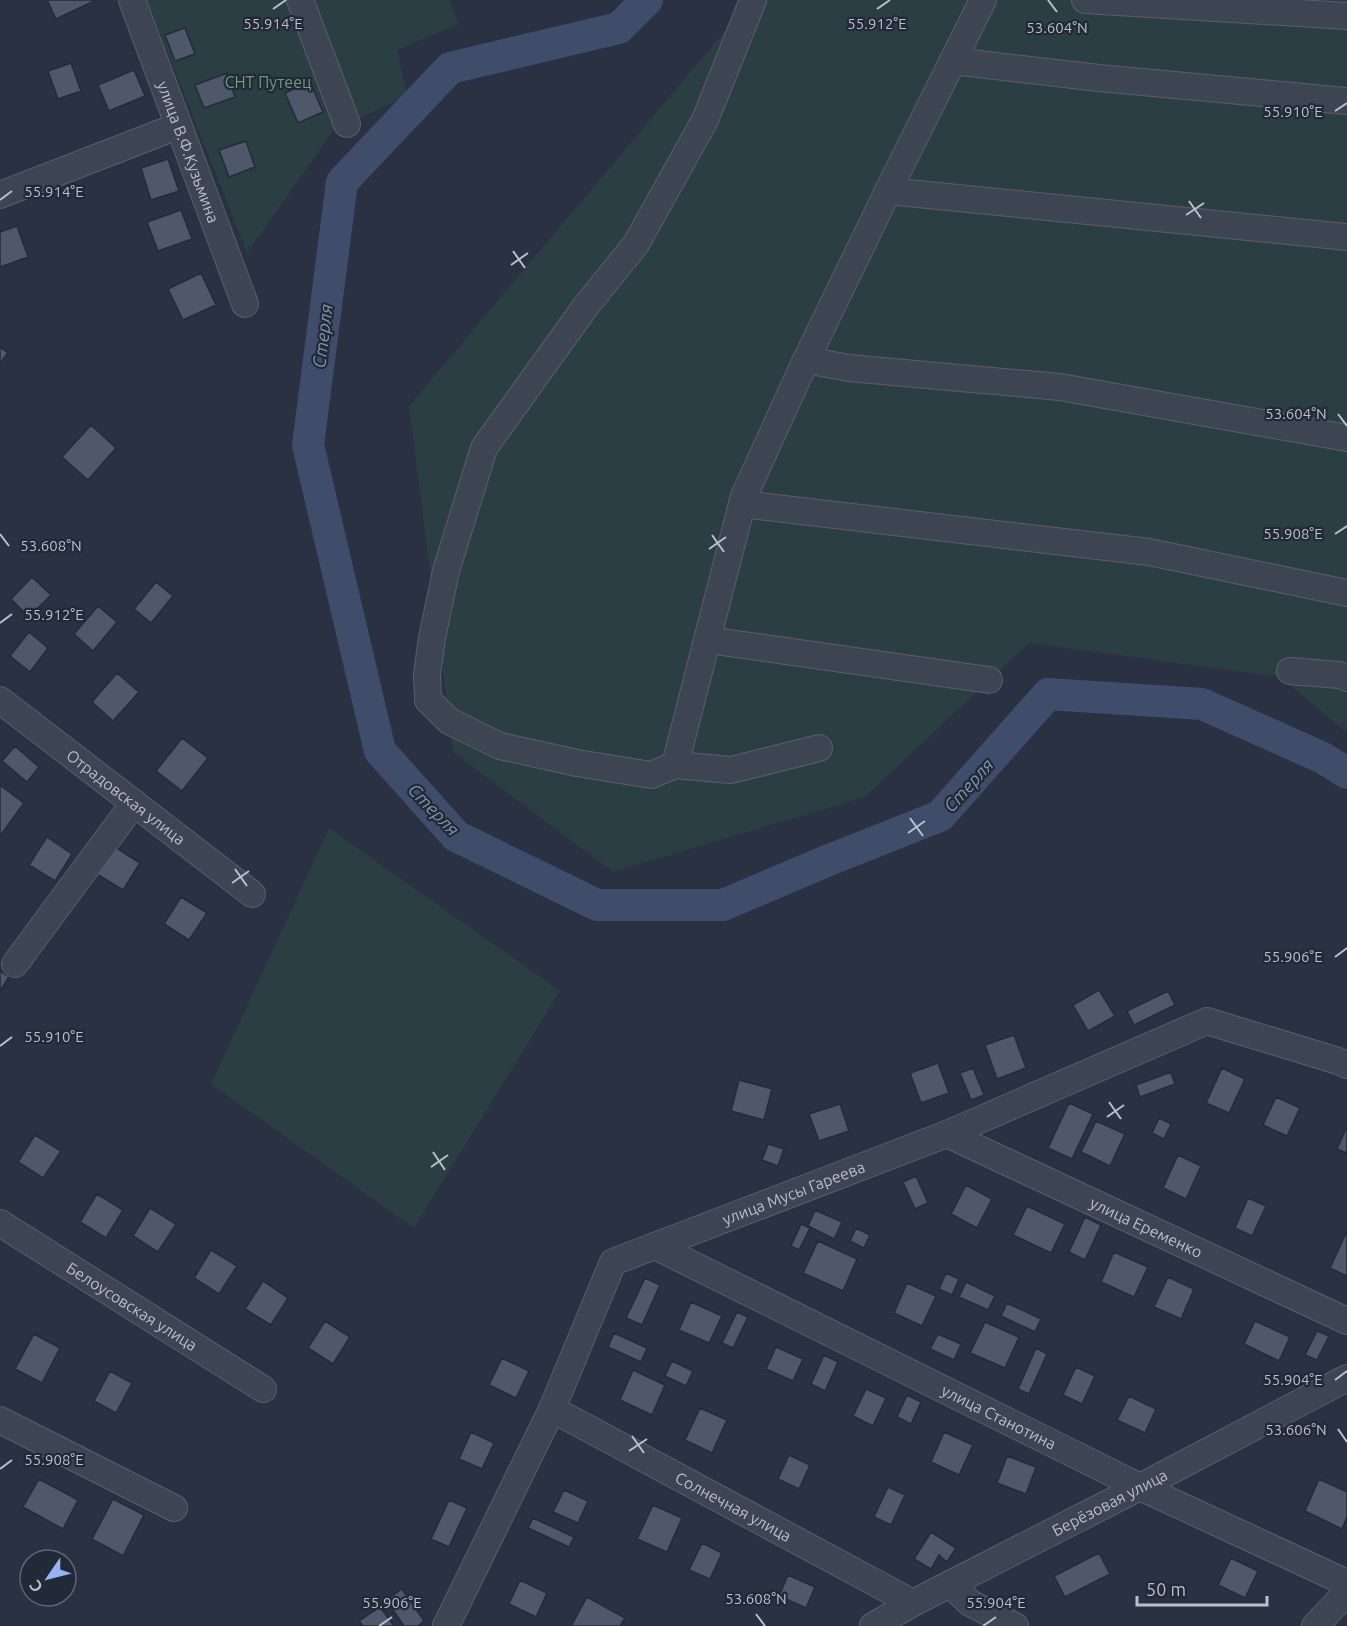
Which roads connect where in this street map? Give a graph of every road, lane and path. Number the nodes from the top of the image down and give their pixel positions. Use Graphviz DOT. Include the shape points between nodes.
graph roads {
  1 [pos="132,0"];
  2 [pos="300,0"];
  3 [pos="753,0"];
  4 [pos="983,0"];
  5 [pos="1085,0"];
  6 [pos="1347,16"];
  7 [pos="953,61"];
  8 [pos="1347,101"];
  9 [pos="347,124"];
  10 [pos="178,126"];
  11 [pos="888,191"];
  12 [pos="0,195"];
  13 [pos="1347,237"];
  14 [pos="245,304"];
  15 [pos="806,360"];
  16 [pos="1347,438"];
  17 [pos="742,504"];
  18 [pos="1347,593"];
  19 [pos="708,640"];
  20 [pos="1290,671"];
  21 [pos="1347,678"];
  22 [pos="989,680"];
  23 [pos="0,700"];
  24 [pos="819,748"];
  25 [pos="675,765"];
  26 [pos="134,803"];
  27 [pos="252,894"];
  28 [pos="15,964"];
  29 [pos="1347,1065"];
  30 [pos="947,1134"];
  31 [pos="0,1223"];
  32 [pos="655,1246"];
  33 [pos="1347,1322"];
  34 [pos="1347,1378"];
  35 [pos="263,1389"];
  36 [pos="552,1409"];
  37 [pos="0,1420"];
  38 [pos="1140,1486"];
  39 [pos="174,1508"];
  40 [pos="1347,1583"];
  41 [pos="951,1584"];
  42 [pos="1347,1592"];
  43 [pos="913,1603"];
  44 [pos="448,1626"];
  45 [pos="873,1626"];
  46 [pos="1015,1626"];
  47 [pos="1315,1626"];
  1 -- 10 [label="street, улица В.Ф.Кузьмина"];
  2 -- 9 [label="street"];
  3 -- 25 [label="street" via="705,120 636,244 586,306 484,448 446,571 427,674 428,700 449,721 500,746 651,774"];
  4 -- 7 [label="street"];
  5 -- 6 [label="street"];
  7 -- 8 [label="street"];
  7 -- 11 [label="street"];
  10 -- 12 [label="street"];
  10 -- 14 [label="street, улица В.Ф.Кузьмина"];
  11 -- 13 [label="street"];
  11 -- 15 [label="street"];
  15 -- 16 [label="street" via="849,368 1060,387"];
  15 -- 17 [label="street"];
  17 -- 18 [label="street" via="1149,552"];
  17 -- 19 [label="street"];
  19 -- 22 [label="street"];
  19 -- 25 [label="street"];
  20 -- 21 [label="street"];
  23 -- 26 [label="street, Отрадовская улица"];
  24 -- 25 [label="street" via="731,770"];
  26 -- 27 [label="street, Отрадовская улица"];
  26 -- 28 [label="street"];
  29 -- 30 [label="street, улица Мусы Гареева" via="1207,1021"];
  30 -- 32 [label="street, улица Мусы Гареева"];
  30 -- 33 [label="street, улица Еременко"];
  31 -- 35 [label="street, Белоусовская улица"];
  32 -- 36 [label="street, улица Мусы Гареева" via="613,1262"];
  32 -- 38 [label="street, улица Станотина"];
  34 -- 38 [label="street, Берёзовая улица"];
  36 -- 43 [label="street, Солнечная улица"];
  36 -- 44 [label="street, улица Мусы Гареева"];
  37 -- 39 [label="street"];
  38 -- 40 [label="street, улица Станотина"];
  38 -- 41 [label="street, Берёзовая улица"];
  41 -- 43 [label="street, Берёзовая улица"];
  41 -- 46 [label="street" via="970,1603"];
  42 -- 47 [label="street"];
  43 -- 45 [label="street, Берёзовая улица"];
}
